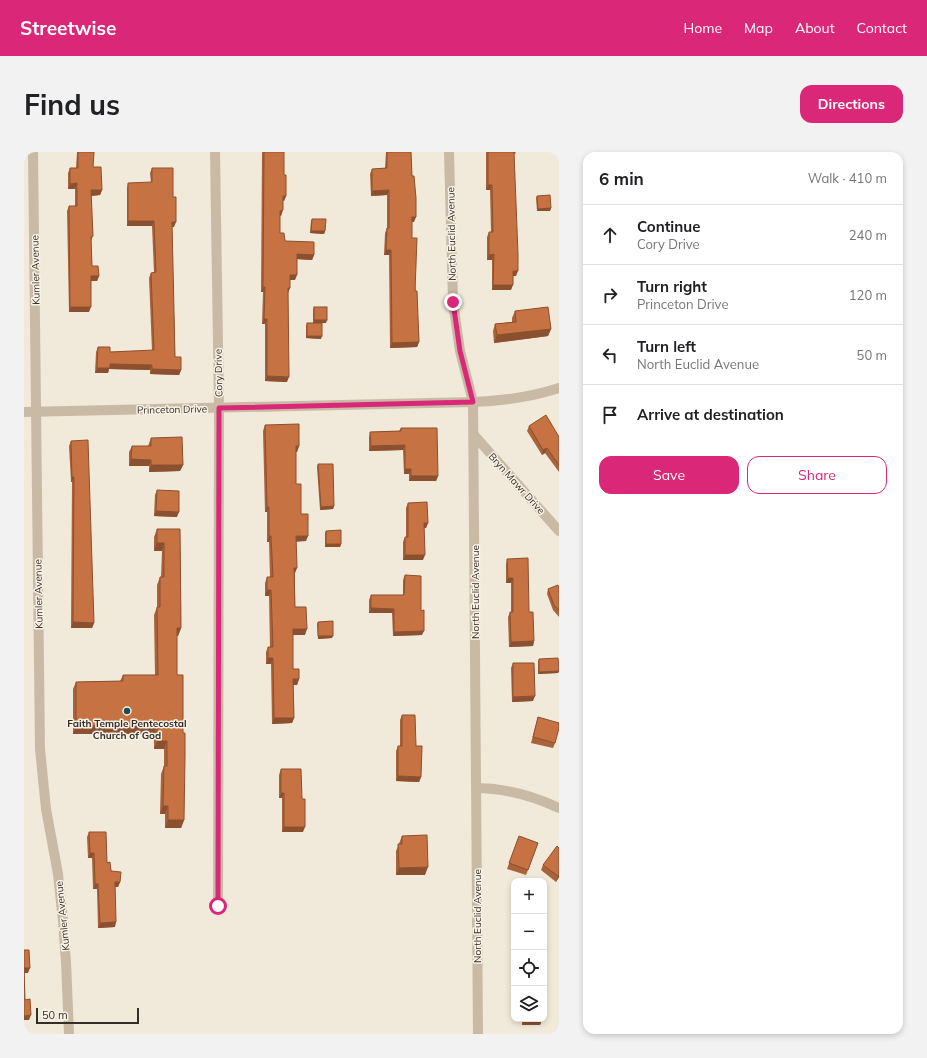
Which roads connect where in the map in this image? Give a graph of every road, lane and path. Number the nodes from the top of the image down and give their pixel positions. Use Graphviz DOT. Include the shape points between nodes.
graph roads {
  1 [pos="33,152"];
  2 [pos="215,152"];
  3 [pos="449,152"];
  4 [pos="559,388"];
  5 [pos="473,402"];
  6 [pos="219,408"];
  7 [pos="24,412"];
  8 [pos="36,412"];
  9 [pos="474,435"];
  10 [pos="559,531"];
  11 [pos="476,788"];
  12 [pos="559,808"];
  13 [pos="218,906"];
  14 [pos="68,1034"];
  15 [pos="478,1034"];
  1 -- 8 [label="street, Kumler Avenue"];
  2 -- 6 [label="street, Cory Drive"];
  3 -- 5 [label="street, North Euclid Avenue" via="453,302 460,351"];
  4 -- 5 [label="street, Princeton Drive" via="540,394 491,402"];
  5 -- 6 [label="street, Princeton Drive"];
  5 -- 9 [label="street, North Euclid Avenue"];
  6 -- 8 [label="street, Princeton Drive"];
  6 -- 13 [label="street, Cory Drive"];
  7 -- 8 [label="street, Princeton Drive"];
  8 -- 14 [label="street, Kumler Avenue" via="40,749 63,920"];
  9 -- 10 [label="street, Bryn Mawr Drive"];
  9 -- 11 [label="street, North Euclid Avenue"];
  11 -- 12 [label="street" via="494,788"];
  11 -- 15 [label="street, North Euclid Avenue"];
}
